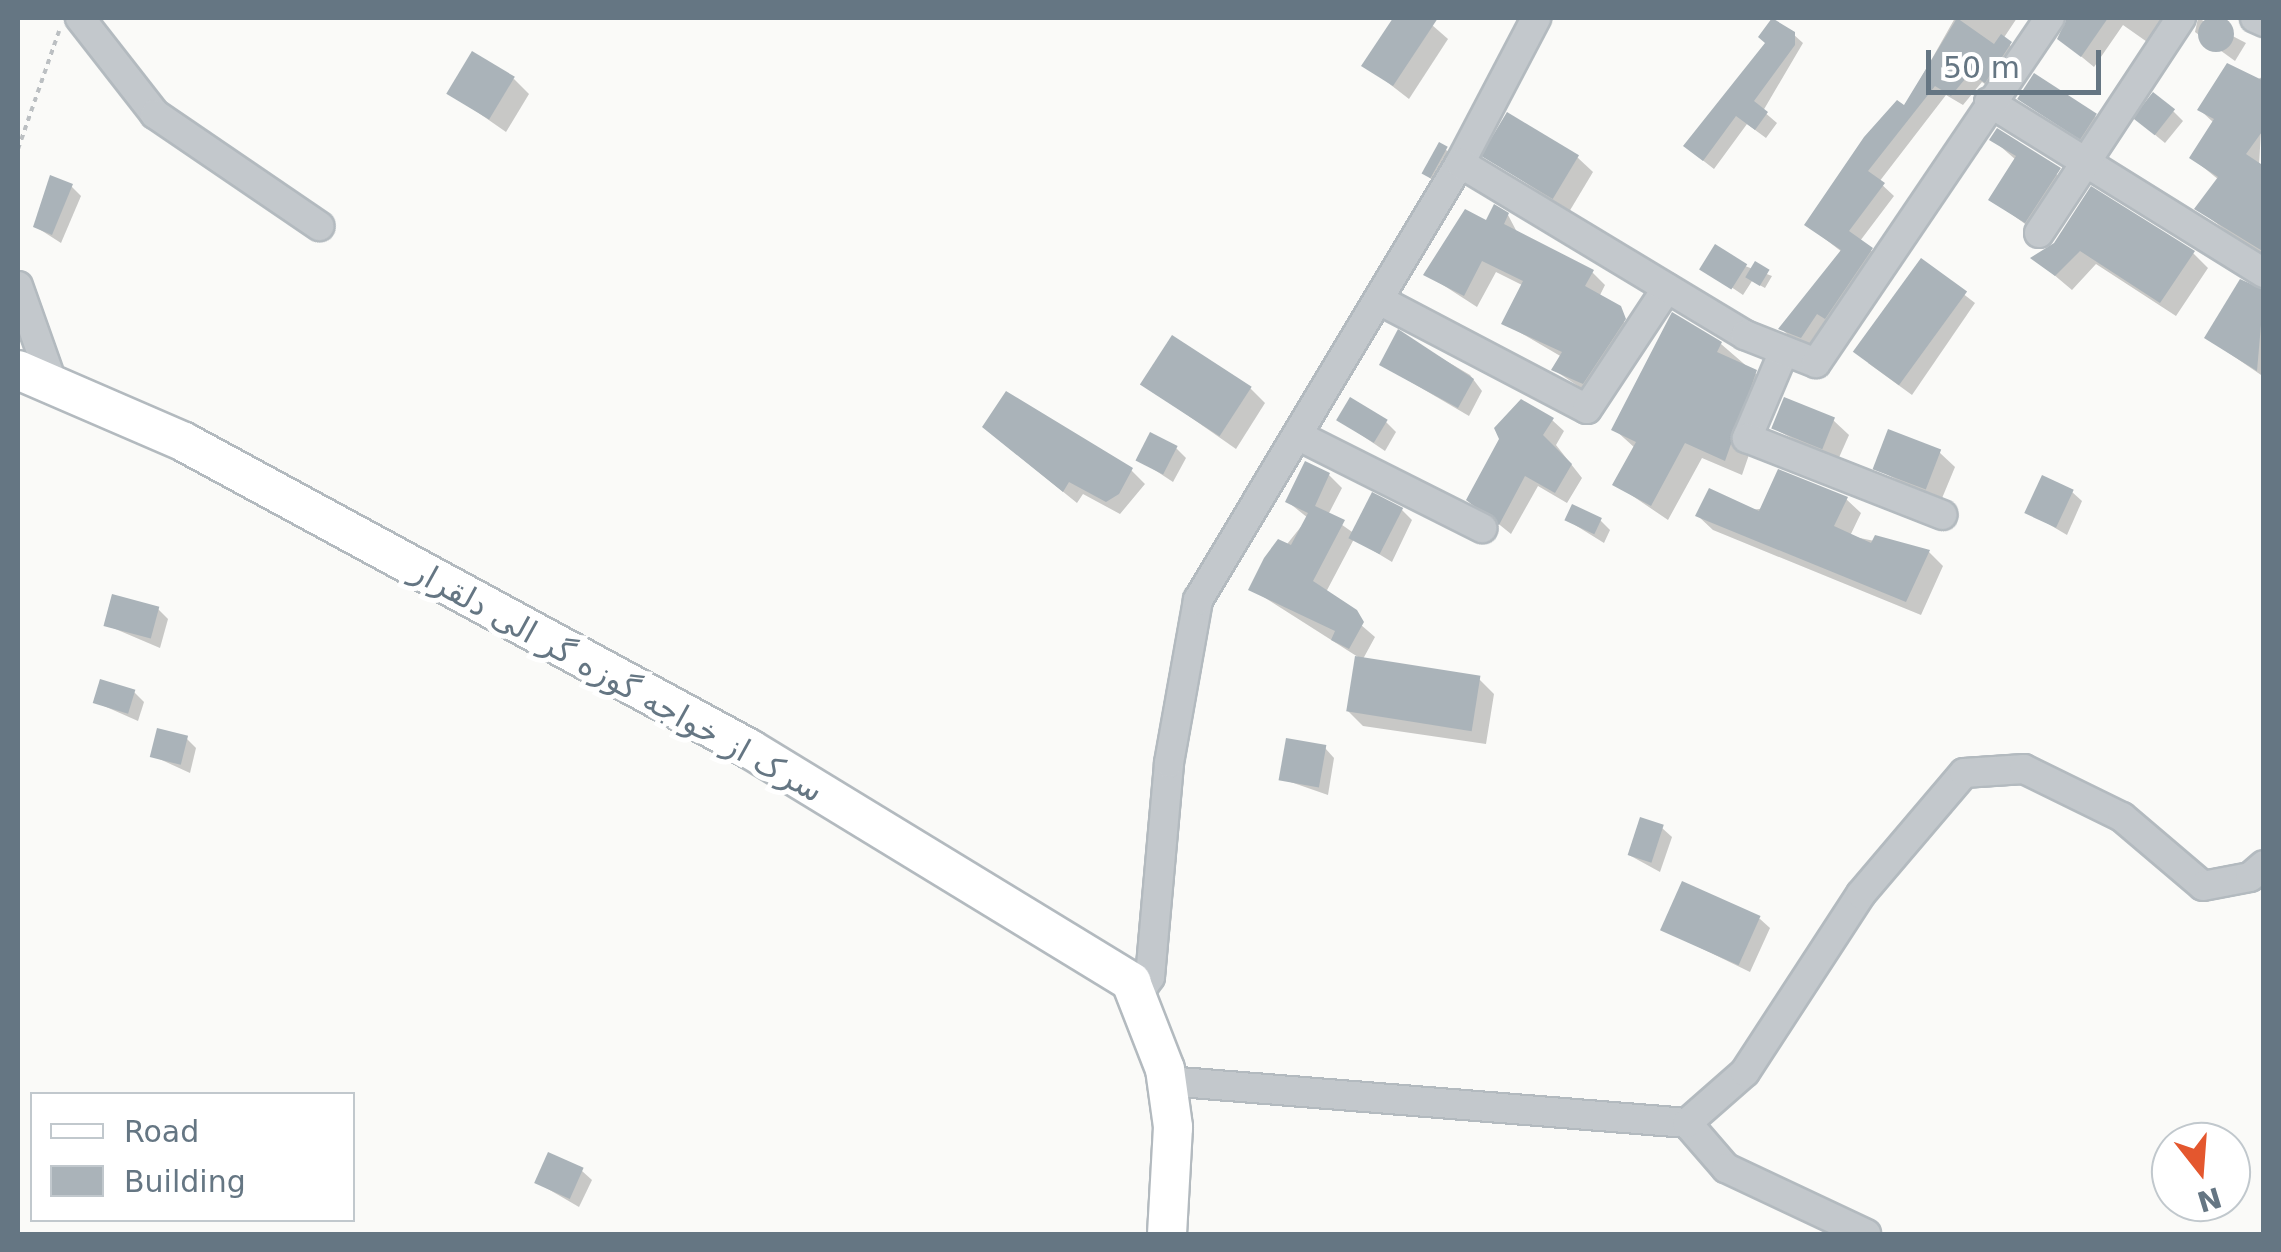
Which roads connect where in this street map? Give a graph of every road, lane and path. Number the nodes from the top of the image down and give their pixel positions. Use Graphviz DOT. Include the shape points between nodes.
graph roads {
  1 [pos="64,18"];
  2 [pos="80,18"];
  3 [pos="1536,18"];
  4 [pos="2050,18"];
  5 [pos="2181,18"];
  6 [pos="2256,18"];
  7 [pos="2264,22"];
  8 [pos="1989,102"];
  9 [pos="18,149"];
  10 [pos="1460,163"];
  11 [pos="2088,164"];
  12 [pos="320,226"];
  13 [pos="2039,233"];
  14 [pos="2264,273"];
  15 [pos="18,286"];
  16 [pos="1667,288"];
  17 [pos="1383,302"];
  18 [pos="1784,351"];
  19 [pos="18,370"];
  20 [pos="53,385"];
  21 [pos="1301,438"];
  22 [pos="1942,514"];
  23 [pos="1482,528"];
  24 [pos="2264,865"];
  25 [pos="1138,994"];
  26 [pos="1167,1081"];
  27 [pos="1687,1123"];
  28 [pos="1166,1234"];
  29 [pos="1866,1234"];
  1 -- 9 [label="path"];
  2 -- 12 [label="street" via="155,114"];
  3 -- 10 [label="street"];
  4 -- 8 [label="street"];
  5 -- 11 [label="street"];
  6 -- 7 [label="street"];
  8 -- 11 [label="street"];
  8 -- 18 [label="street" via="1816,363"];
  10 -- 16 [label="street"];
  10 -- 17 [label="street"];
  11 -- 13 [label="street"];
  11 -- 14 [label="street"];
  15 -- 20 [label="street"];
  16 -- 17 [label="street" via="1587,409"];
  16 -- 18 [label="street"];
  17 -- 21 [label="street"];
  18 -- 22 [label="street" via="1748,438"];
  19 -- 20 [label="street, سرک از خواجه گوزه گر الی دلقرار"];
  20 -- 25 [label="street, سرک از خواجه گوزه گر الی دلقرار" via="184,442 750,748"];
  21 -- 23 [label="street"];
  21 -- 25 [label="street" via="1198,600 1169,763 1150,977"];
  24 -- 27 [label="street" via="2250,877 2203,886 2122,818 2024,769 1964,773 1861,894 1745,1072"];
  25 -- 26 [label="street"];
  26 -- 27 [label="street"];
  26 -- 28 [label="street"];
  27 -- 29 [label="street" via="1726,1168"];
}
